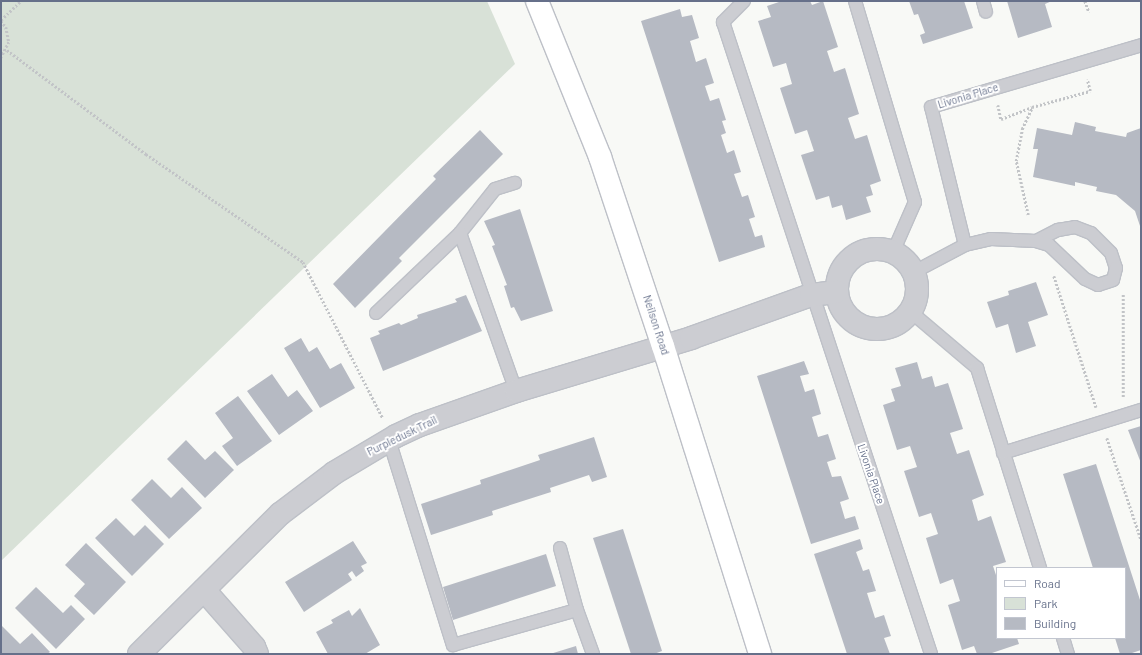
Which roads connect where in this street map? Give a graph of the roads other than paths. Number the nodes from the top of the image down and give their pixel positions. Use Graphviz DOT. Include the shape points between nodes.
graph roads {
  1 [pos="537,1"];
  2 [pos="744,1"];
  3 [pos="855,1"];
  4 [pos="1141,45"];
  5 [pos="515,183"];
  6 [pos="460,233"];
  7 [pos="1036,241"];
  8 [pos="965,245"];
  9 [pos="892,252"];
  10 [pos="914,272"];
  11 [pos="837,292"];
  12 [pos="811,295"];
  13 [pos="911,312"];
  14 [pos="376,313"];
  15 [pos="663,346"];
  16 [pos="516,391"];
  17 [pos="1141,410"];
  18 [pos="392,438"];
  19 [pos="1003,453"];
  20 [pos="560,548"];
  21 [pos="1040,567"];
  22 [pos="204,590"];
  23 [pos="577,610"];
  24 [pos="1063,639"];
  25 [pos="139,654"];
  26 [pos="257,654"];
  27 [pos="593,654"];
  28 [pos="760,654"];
  29 [pos="931,654"];
  30 [pos="1068,654"];
  1 -- 15 [label="main road, Neilson Road" via="600,157"];
  2 -- 12 [label="lane, Livonia Place" via="723,22"];
  3 -- 9 [label="lane" via="916,202"];
  4 -- 8 [label="lane, Livonia Place" via="931,108"];
  5 -- 6 [label="lane" via="495,189"];
  6 -- 14 [label="lane"];
  6 -- 16 [label="lane"];
  7 -- 7 [label="lane" via="1049,245 1085,279 1098,285 1113,280 1115,260 1091,233 1075,228 1058,230"];
  7 -- 8 [label="lane" via="991,238"];
  8 -- 10 [label="lane"];
  9 -- 10 [label="street" via="909,263"];
  9 -- 11 [label="street" via="872,249 854,256 844,266 838,278"];
  10 -- 13 [label="street" via="918,285 917,299"];
  11 -- 12 [label="street"];
  11 -- 13 [label="street" via="846,315 867,328 891,327"];
  12 -- 15 [label="street"];
  12 -- 29 [label="lane, Livonia Place"];
  13 -- 19 [label="lane" via="977,368"];
  15 -- 16 [label="street, Purpledusk Trail"];
  15 -- 28 [label="main road, Neilson Road"];
  16 -- 18 [label="street, Purpledusk Trail" via="420,425"];
  17 -- 19 [label="lane"];
  18 -- 22 [label="street, Purpledusk Trail" via="302,495"];
  18 -- 23 [label="lane" via="453,645"];
  19 -- 21 [label="lane"];
  20 -- 23 [label="lane"];
  22 -- 25 [label="street, Purpledusk Trail"];
  22 -- 26 [label="street" via="254,647"];
  23 -- 27 [label="lane"];
  24 -- 30 [label="lane"];
}
